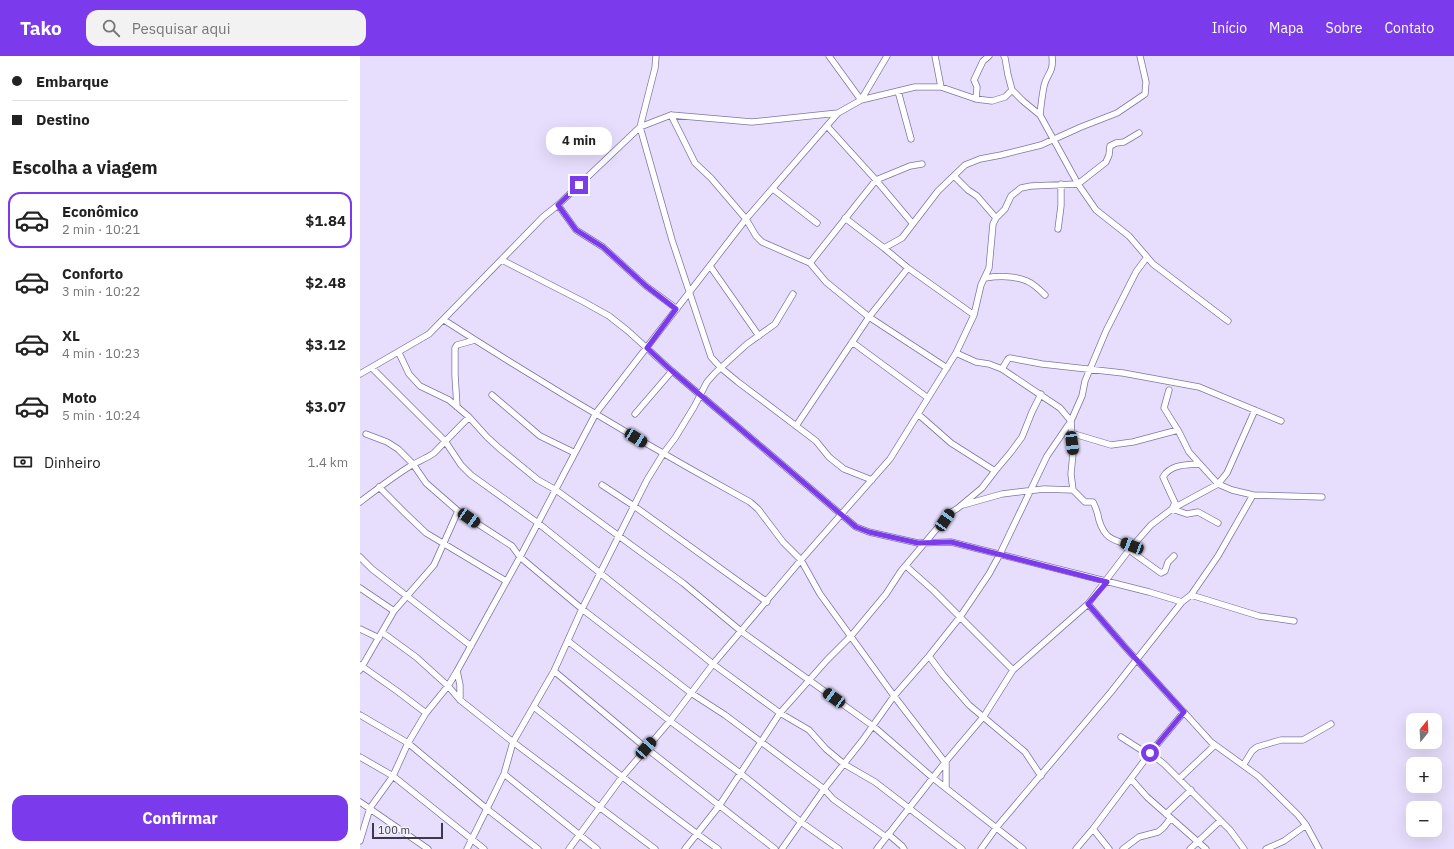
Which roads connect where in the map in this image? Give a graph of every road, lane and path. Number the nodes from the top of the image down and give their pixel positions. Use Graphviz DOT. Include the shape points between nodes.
graph roads {
  1 [pos="656,56"];
  2 [pos="829,56"];
  3 [pos="887,56"];
  4 [pos="935,56"];
  5 [pos="989,56"];
  6 [pos="1004,56"];
  7 [pos="1052,56"];
  8 [pos="1140,56"];
  9 [pos="941,86"];
  10 [pos="1012,90"];
  11 [pos="898,91"];
  12 [pos="976,99"];
  13 [pos="861,100"];
  14 [pos="838,113"];
  15 [pos="671,115"];
  16 [pos="1040,115"];
  17 [pos="827,126"];
  18 [pos="640,127"];
  19 [pos="1140,133"];
  20 [pos="911,138"];
  21 [pos="1054,140"];
  22 [pos="922,164"];
  23 [pos="954,176"];
  24 [pos="876,180"];
  25 [pos="1061,184"];
  26 [pos="1078,184"];
  27 [pos="773,189"];
  28 [pos="558,205"];
  29 [pos="845,218"];
  30 [pos="996,218"];
  31 [pos="746,219"];
  32 [pos="817,222"];
  33 [pos="913,224"];
  34 [pos="1058,229"];
  35 [pos="884,248"];
  36 [pos="1147,257"];
  37 [pos="502,260"];
  38 [pos="810,263"];
  39 [pos="710,266"];
  40 [pos="908,268"];
  41 [pos="985,278"];
  42 [pos="689,293"];
  43 [pos="793,294"];
  44 [pos="1045,295"];
  45 [pos="676,309"];
  46 [pos="974,314"];
  47 [pos="869,317"];
  48 [pos="444,320"];
  49 [pos="1228,321"];
  50 [pos="759,336"];
  51 [pos="475,340"];
  52 [pos="852,342"];
  53 [pos="647,348"];
  54 [pos="399,353"];
  55 [pos="956,353"];
  56 [pos="372,368"];
  57 [pos="721,368"];
  58 [pos="947,368"];
  59 [pos="1002,369"];
  60 [pos="1090,369"];
  61 [pos="672,371"];
  62 [pos="360,374"];
  63 [pos="1169,390"];
  64 [pos="701,394"];
  65 [pos="1041,394"];
  66 [pos="492,395"];
  67 [pos="928,398"];
  68 [pos="457,407"];
  69 [pos="1255,410"];
  70 [pos="596,413"];
  71 [pos="635,414"];
  72 [pos="918,414"];
  73 [pos="469,417"];
  74 [pos="1071,421"];
  75 [pos="1281,421"];
  76 [pos="796,426"];
  77 [pos="1178,430"];
  78 [pos="1071,433"];
  79 [pos="366,434"];
  80 [pos="445,441"];
  81 [pos="575,453"];
  82 [pos="663,454"];
  83 [pos="413,464"];
  84 [pos="1199,464"];
  85 [pos="995,471"];
  86 [pos="872,480"];
  87 [pos="1218,484"];
  88 [pos="602,485"];
  89 [pos="379,487"];
  90 [pos="556,490"];
  91 [pos="1073,490"];
  92 [pos="1030,492"];
  93 [pos="1253,495"];
  94 [pos="1322,497"];
  95 [pos="360,502"];
  96 [pos="634,506"];
  97 [pos="961,506"];
  98 [pos="1172,509"];
  99 [pos="458,511"];
  100 [pos="841,515"];
  101 [pos="538,523"];
  102 [pos="1218,523"];
  103 [pos="619,536"];
  104 [pos="925,542"];
  105 [pos="444,543"];
  106 [pos="1130,548"];
  107 [pos="1000,554"];
  108 [pos="1174,556"];
  109 [pos="360,557"];
  110 [pos="520,557"];
  111 [pos="802,560"];
  112 [pos="906,566"];
  113 [pos="600,574"];
  114 [pos="506,581"];
  115 [pos="1107,582"];
  116 [pos="360,588"];
  117 [pos="407,595"];
  118 [pos="1191,595"];
  119 [pos="767,602"];
  120 [pos="1182,602"];
  121 [pos="1088,604"];
  122 [pos="582,609"];
  123 [pos="394,611"];
  124 [pos="960,618"];
  125 [pos="1294,621"];
  126 [pos="360,629"];
  127 [pos="742,632"];
  128 [pos="382,633"];
  129 [pos="851,636"];
  130 [pos="379,638"];
  131 [pos="568,641"];
  132 [pos="471,646"];
  133 [pos="929,656"];
  134 [pos="1136,660"];
  135 [pos="713,664"];
  136 [pos="361,667"];
  137 [pos="1013,670"];
  138 [pos="457,671"];
  139 [pos="554,672"];
  140 [pos="809,680"];
  141 [pos="448,686"];
  142 [pos="691,693"];
  143 [pos="894,696"];
  144 [pos="460,700"];
  145 [pos="534,707"];
  146 [pos="1184,712"];
  147 [pos="426,713"];
  148 [pos="780,713"];
  149 [pos="360,715"];
  150 [pos="984,716"];
  151 [pos="670,721"];
  152 [pos="1331,724"];
  153 [pos="872,726"];
  154 [pos="1121,737"];
  155 [pos="760,741"];
  156 [pos="513,742"];
  157 [pos="408,743"];
  158 [pos="1215,746"];
  159 [pos="646,748"];
  160 [pos="1150,754"];
  161 [pos="360,757"];
  162 [pos="946,761"];
  163 [pos="844,764"];
  164 [pos="1244,764"];
  165 [pos="740,773"];
  166 [pos="504,774"];
  167 [pos="393,776"];
  168 [pos="1041,776"];
  169 [pos="622,777"];
  170 [pos="933,778"];
  171 [pos="1131,779"];
  172 [pos="1179,779"];
  173 [pos="946,788"];
  174 [pos="824,789"];
  175 [pos="1191,790"];
  176 [pos="360,802"];
  177 [pos="719,806"];
  178 [pos="370,808"];
  179 [pos="599,808"];
  180 [pos="908,808"];
  181 [pos="487,809"];
  182 [pos="1168,816"];
  183 [pos="1220,821"];
  184 [pos="801,822"];
  185 [pos="1306,825"];
  186 [pos="996,828"];
  187 [pos="1093,829"];
  188 [pos="696,834"];
  189 [pos="887,835"];
  190 [pos="579,836"];
  191 [pos="360,840"];
  192 [pos="472,841"];
  193 [pos="1198,841"];
  194 [pos="428,849"];
  195 [pos="467,849"];
  196 [pos="484,849"];
  197 [pos="538,849"];
  198 [pos="569,849"];
  199 [pos="597,849"];
  200 [pos="655,849"];
  201 [pos="685,849"];
  202 [pos="718,849"];
  203 [pos="775,849"];
  204 [pos="782,849"];
  205 [pos="839,849"];
  206 [pos="877,849"];
  207 [pos="904,849"];
  208 [pos="962,849"];
  209 [pos="980,849"];
  210 [pos="1022,849"];
  211 [pos="1076,849"];
  212 [pos="1109,849"];
  213 [pos="1123,849"];
  214 [pos="1190,849"];
  215 [pos="1206,849"];
  216 [pos="1244,849"];
  217 [pos="1266,849"];
  218 [pos="1319,849"];
  1 -- 18 [label="street"];
  2 -- 13 [label="street"];
  3 -- 13 [label="street"];
  4 -- 9 [label="street"];
  5 -- 12 [label="street" via="983,61 974,80 977,87"];
  6 -- 10 [label="street"];
  7 -- 16 [label="street" via="1051,73 1044,84 1041,96"];
  8 -- 21 [label="street" via="1146,82 1145,94 1118,113 1081,126"];
  9 -- 11 [label="street" via="915,87"];
  9 -- 12 [label="street"];
  10 -- 12 [label="street" via="999,100"];
  10 -- 16 [label="street"];
  11 -- 13 [label="street"];
  11 -- 20 [label="street"];
  13 -- 14 [label="street"];
  14 -- 15 [label="street" via="752,122"];
  14 -- 17 [label="street"];
  15 -- 18 [label="street"];
  15 -- 31 [label="street" via="695,163"];
  16 -- 21 [label="street"];
  17 -- 24 [label="street"];
  17 -- 27 [label="street"];
  18 -- 28 [label="street"];
  18 -- 42 [label="street"];
  19 -- 26 [label="street" via="1110,146 1106,162"];
  21 -- 23 [label="street" via="980,159 965,165"];
  21 -- 26 [label="street"];
  22 -- 24 [label="street"];
  23 -- 30 [label="street" via="977,196"];
  23 -- 33 [label="street" via="938,191"];
  24 -- 29 [label="street"];
  24 -- 33 [label="street"];
  25 -- 26 [label="street"];
  25 -- 30 [label="street" via="1021,188 1011,196 1005,209"];
  25 -- 34 [label="street" via="1062,206"];
  26 -- 36 [label="street" via="1096,210 1129,236"];
  27 -- 31 [label="street"];
  27 -- 32 [label="street"];
  28 -- 37 [label="street"];
  28 -- 45 [label="street" via="576,230 603,247"];
  29 -- 35 [label="street"];
  29 -- 38 [label="street"];
  30 -- 41 [label="street" via="993,224 989,268"];
  31 -- 38 [label="street" via="762,242"];
  31 -- 39 [label="street"];
  33 -- 35 [label="street" via="902,238"];
  35 -- 40 [label="street"];
  36 -- 49 [label="street"];
  36 -- 60 [label="street" via="1136,272"];
  37 -- 48 [label="street"];
  37 -- 53 [label="street" via="609,316"];
  38 -- 47 [label="street" via="826,282"];
  39 -- 42 [label="street"];
  39 -- 50 [label="street"];
  40 -- 46 [label="street"];
  40 -- 47 [label="street"];
  41 -- 44 [label="street" via="998,276 1027,281"];
  41 -- 46 [label="street" via="980,285"];
  42 -- 45 [label="street"];
  42 -- 57 [label="street" via="711,357"];
  43 -- 50 [label="street" via="776,324"];
  45 -- 53 [label="street"];
  46 -- 55 [label="street"];
  47 -- 52 [label="street"];
  47 -- 58 [label="street"];
  48 -- 51 [label="street"];
  48 -- 54 [label="street" via="429,334"];
  50 -- 57 [label="street"];
  51 -- 68 [label="street" via="457,345 455,348"];
  51 -- 70 [label="street"];
  52 -- 67 [label="street"];
  52 -- 76 [label="street"];
  53 -- 61 [label="street"];
  53 -- 70 [label="street"];
  54 -- 56 [label="street"];
  54 -- 68 [label="street" via="409,374 420,386 449,400"];
  55 -- 58 [label="street"];
  55 -- 59 [label="street"];
  56 -- 62 [label="street"];
  56 -- 80 [label="street"];
  57 -- 64 [label="street" via="707,382"];
  57 -- 76 [label="street"];
  58 -- 67 [label="street"];
  59 -- 60 [label="street" via="1010,358"];
  59 -- 65 [label="street"];
  60 -- 69 [label="street" via="1199,387"];
  60 -- 74 [label="street"];
  61 -- 64 [label="street"];
  61 -- 71 [label="street"];
  63 -- 77 [label="street" via="1164,408"];
  64 -- 82 [label="street"];
  64 -- 100 [label="street"];
  65 -- 74 [label="street" via="1060,408"];
  65 -- 85 [label="street" via="1022,437"];
  66 -- 81 [label="street" via="540,436"];
  67 -- 72 [label="street"];
  68 -- 73 [label="street"];
  69 -- 75 [label="street"];
  69 -- 87 [label="street" via="1227,473"];
  70 -- 81 [label="street"];
  70 -- 82 [label="street"];
  72 -- 85 [label="street" via="951,443"];
  72 -- 86 [label="street" via="890,459"];
  73 -- 80 [label="street"];
  73 -- 90 [label="street" via="499,448 538,480"];
  74 -- 78 [label="street"];
  74 -- 92 [label="street" via="1048,456"];
  76 -- 86 [label="street" via="844,468"];
  77 -- 78 [label="street" via="1111,445"];
  77 -- 84 [label="street" via="1189,452"];
  78 -- 91 [label="street"];
  79 -- 83 [label="street" via="388,442"];
  80 -- 83 [label="street" via="429,457"];
  80 -- 101 [label="street" via="471,475"];
  81 -- 90 [label="street"];
  82 -- 96 [label="street"];
  82 -- 111 [label="street" via="758,508 783,542"];
  83 -- 89 [label="street"];
  83 -- 99 [label="street" via="426,483"];
  84 -- 87 [label="street"];
  84 -- 98 [label="street" via="1180,465 1166,473 1163,478 1175,503"];
  85 -- 97 [label="street" via="982,488"];
  86 -- 100 [label="street"];
  87 -- 93 [label="street"];
  87 -- 98 [label="street"];
  88 -- 96 [label="street"];
  89 -- 95 [label="street"];
  89 -- 105 [label="street" via="426,532"];
  90 -- 101 [label="street"];
  90 -- 103 [label="street"];
  91 -- 92 [label="street" via="1044,489"];
  91 -- 106 [label="street" via="1085,502 1093,502 1096,506 1106,536"];
  92 -- 97 [label="street" via="1002,494"];
  92 -- 107 [label="street"];
  93 -- 94 [label="street"];
  93 -- 118 [label="street" via="1218,556"];
  96 -- 103 [label="street"];
  96 -- 119 [label="street"];
  97 -- 104 [label="street" via="950,513"];
  98 -- 102 [label="street" via="1187,514 1198,512"];
  98 -- 106 [label="street" via="1148,527"];
  99 -- 105 [label="street"];
  99 -- 110 [label="street" via="512,546"];
  100 -- 104 [label="street" via="856,527 869,532 918,543"];
  100 -- 111 [label="street"];
  101 -- 110 [label="street"];
  101 -- 113 [label="street"];
  103 -- 113 [label="street"];
  103 -- 127 [label="street" via="683,583"];
  104 -- 107 [label="street" via="951,542"];
  104 -- 112 [label="street"];
  105 -- 114 [label="street"];
  105 -- 117 [label="street" via="434,565"];
  106 -- 108 [label="street" via="1161,573"];
  106 -- 115 [label="street"];
  107 -- 115 [label="street"];
  107 -- 124 [label="street"];
  109 -- 117 [label="street"];
  110 -- 114 [label="street"];
  110 -- 122 [label="street"];
  111 -- 119 [label="street"];
  111 -- 129 [label="street" via="820,594"];
  112 -- 124 [label="street"];
  112 -- 129 [label="street"];
  113 -- 122 [label="street"];
  113 -- 135 [label="street"];
  114 -- 132 [label="street"];
  115 -- 120 [label="street"];
  115 -- 121 [label="street"];
  116 -- 123 [label="street"];
  117 -- 123 [label="street"];
  117 -- 132 [label="street"];
  118 -- 120 [label="street"];
  118 -- 125 [label="street" via="1259,616"];
  119 -- 127 [label="street"];
  120 -- 134 [label="street"];
  121 -- 134 [label="street"];
  121 -- 137 [label="street"];
  122 -- 131 [label="street"];
  122 -- 142 [label="street"];
  123 -- 128 [label="street"];
  124 -- 133 [label="street"];
  124 -- 137 [label="street"];
  126 -- 130 [label="street"];
  127 -- 135 [label="street"];
  127 -- 140 [label="street"];
  128 -- 130 [label="street"];
  128 -- 141 [label="street" via="416,657"];
  129 -- 140 [label="street"];
  129 -- 143 [label="street"];
  130 -- 136 [label="street"];
  131 -- 139 [label="street"];
  131 -- 151 [label="street"];
  132 -- 138 [label="street"];
  133 -- 143 [label="street"];
  133 -- 150 [label="street" via="969,705"];
  134 -- 146 [label="street"];
  134 -- 168 [label="street"];
  135 -- 142 [label="street"];
  135 -- 148 [label="street"];
  136 -- 147 [label="street"];
  137 -- 150 [label="street"];
  138 -- 141 [label="street"];
  138 -- 144 [label="street"];
  139 -- 145 [label="street"];
  139 -- 159 [label="street"];
  140 -- 148 [label="street"];
  140 -- 153 [label="street"];
  141 -- 144 [label="street"];
  141 -- 147 [label="street"];
  142 -- 151 [label="street"];
  142 -- 155 [label="street" via="725,714"];
  143 -- 153 [label="street"];
  143 -- 162 [label="street"];
  144 -- 156 [label="street"];
  145 -- 156 [label="street"];
  145 -- 169 [label="street"];
  146 -- 158 [label="street"];
  146 -- 160 [label="street"];
  147 -- 157 [label="street"];
  148 -- 155 [label="street"];
  148 -- 163 [label="street" via="809,730"];
  149 -- 157 [label="street"];
  150 -- 162 [label="street"];
  150 -- 168 [label="street" via="1025,752"];
  151 -- 159 [label="street"];
  151 -- 165 [label="street"];
  152 -- 164 [label="street" via="1303,740 1281,740 1257,746"];
  153 -- 163 [label="street"];
  153 -- 170 [label="street"];
  154 -- 160 [label="street"];
  155 -- 165 [label="street"];
  155 -- 174 [label="street"];
  156 -- 166 [label="street"];
  156 -- 179 [label="street"];
  157 -- 167 [label="street"];
  157 -- 181 [label="street"];
  158 -- 164 [label="street"];
  158 -- 172 [label="street"];
  159 -- 169 [label="street"];
  159 -- 177 [label="street"];
  160 -- 171 [label="street"];
  160 -- 172 [label="street"];
  161 -- 167 [label="street"];
  162 -- 170 [label="street"];
  162 -- 173 [label="street"];
  163 -- 174 [label="street"];
  163 -- 180 [label="street" via="875,782"];
  164 -- 185 [label="street"];
  165 -- 177 [label="street"];
  165 -- 184 [label="street"];
  166 -- 181 [label="street"];
  166 -- 190 [label="street"];
  167 -- 178 [label="street"];
  167 -- 192 [label="street"];
  168 -- 186 [label="street"];
  169 -- 179 [label="street"];
  169 -- 188 [label="street"];
  170 -- 173 [label="street"];
  170 -- 180 [label="street"];
  171 -- 182 [label="street"];
  171 -- 187 [label="street"];
  172 -- 175 [label="street"];
  173 -- 186 [label="street"];
  174 -- 184 [label="street"];
  174 -- 189 [label="street" via="833,799"];
  175 -- 182 [label="street"];
  175 -- 183 [label="street"];
  176 -- 178 [label="street"];
  177 -- 188 [label="street"];
  177 -- 203 [label="street"];
  178 -- 191 [label="street"];
  178 -- 194 [label="street"];
  179 -- 190 [label="street"];
  179 -- 200 [label="street"];
  180 -- 189 [label="street"];
  180 -- 208 [label="street"];
  181 -- 192 [label="street"];
  181 -- 197 [label="street"];
  182 -- 193 [label="street"];
  182 -- 213 [label="street" via="1163,828 1158,832 1139,837"];
  183 -- 193 [label="street"];
  183 -- 216 [label="street"];
  184 -- 204 [label="street"];
  184 -- 205 [label="street"];
  185 -- 217 [label="street" via="1284,841"];
  185 -- 218 [label="street"];
  186 -- 209 [label="street"];
  186 -- 210 [label="street"];
  187 -- 211 [label="street"];
  187 -- 212 [label="street"];
  188 -- 201 [label="street"];
  188 -- 202 [label="street"];
  189 -- 206 [label="street"];
  189 -- 207 [label="street"];
  190 -- 198 [label="street"];
  190 -- 199 [label="street"];
  192 -- 195 [label="street"];
  192 -- 196 [label="street"];
  193 -- 214 [label="street"];
  193 -- 215 [label="street"];
}
